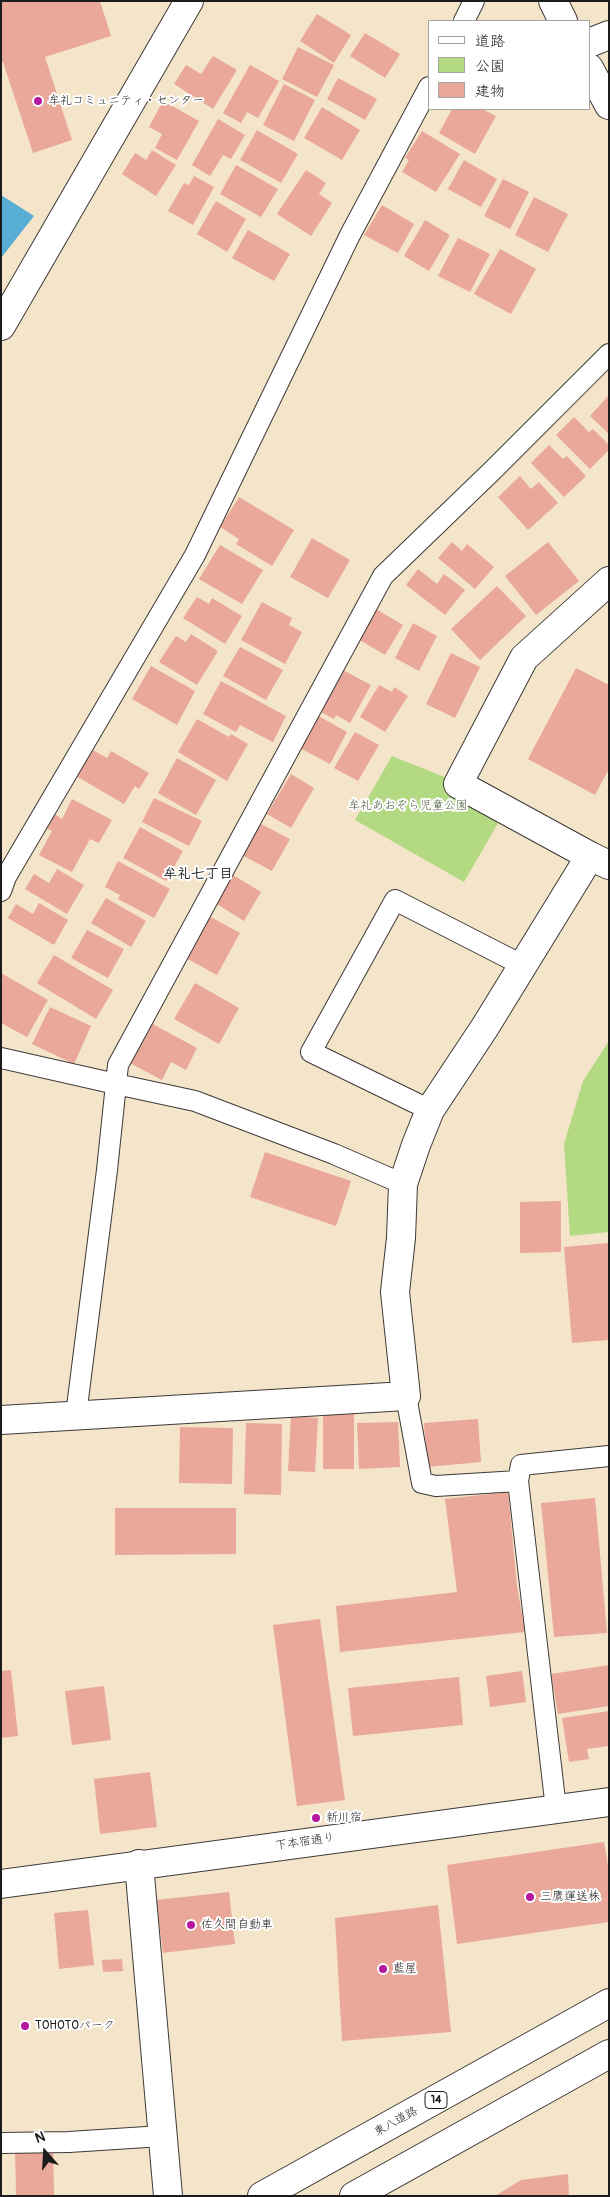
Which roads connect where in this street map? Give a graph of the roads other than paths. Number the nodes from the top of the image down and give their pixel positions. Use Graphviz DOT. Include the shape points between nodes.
graph roads {
  1 [pos="189,1"];
  2 [pos="474,1"];
  3 [pos="553,1"];
  4 [pos="464,20"];
  5 [pos="562,20"];
  6 [pos="609,35"];
  7 [pos="590,43"];
  8 [pos="590,70"];
  9 [pos="428,89"];
  10 [pos="609,105"];
  11 [pos="1,326"];
  12 [pos="609,354"];
  13 [pos="609,581"];
  14 [pos="599,861"];
  15 [pos="1,891"];
  16 [pos="522,965"];
  17 [pos="1,1058"];
  18 [pos="116,1084"];
  19 [pos="430,1110"];
  20 [pos="403,1184"];
  21 [pos="406,1396"];
  22 [pos="76,1415"];
  23 [pos="1,1420"];
  24 [pos="609,1456"];
  25 [pos="518,1481"];
  26 [pos="609,1802"];
  27 [pos="556,1809"];
  28 [pos="139,1864"];
  29 [pos="1,1884"];
  30 [pos="609,2003"];
  31 [pos="609,2054"];
  32 [pos="162,2136"];
  33 [pos="1,2143"];
  34 [pos="168,2196"];
  35 [pos="262,2196"];
  36 [pos="354,2196"];
  1 -- 11 [label="street"];
  2 -- 4 [label="lane"];
  3 -- 5 [label="street"];
  6 -- 7 [label="street"];
  8 -- 10 [label="street"];
  9 -- 15 [label="lane" via="350,235 195,555 6,877"];
  12 -- 18 [label="lane" via="383,576 142,1019 118,1065"];
  13 -- 14 [label="street" via="524,658 458,784"];
  14 -- 16 [label="street"];
  16 -- 19 [label="street"];
  16 -- 19 [label="lane" via="395,900 310,1052"];
  17 -- 18 [label="lane"];
  18 -- 20 [label="lane" via="195,1101"];
  18 -- 22 [label="lane"];
  19 -- 20 [label="street"];
  20 -- 21 [label="street" via="396,1292"];
  21 -- 22 [label="street"];
  21 -- 25 [label="lane" via="422,1484"];
  22 -- 23 [label="street"];
  24 -- 25 [label="lane" via="521,1465"];
  25 -- 27 [label="lane"];
  26 -- 27 [label="street, 下本宿通り"];
  27 -- 28 [label="street, 下本宿通り"];
  28 -- 29 [label="street, 下本宿通り"];
  28 -- 32 [label="street"];
  30 -- 35 [label="street, 東八道路 / 14"];
  31 -- 36 [label="street"];
  32 -- 33 [label="lane"];
  32 -- 34 [label="street"];
}
